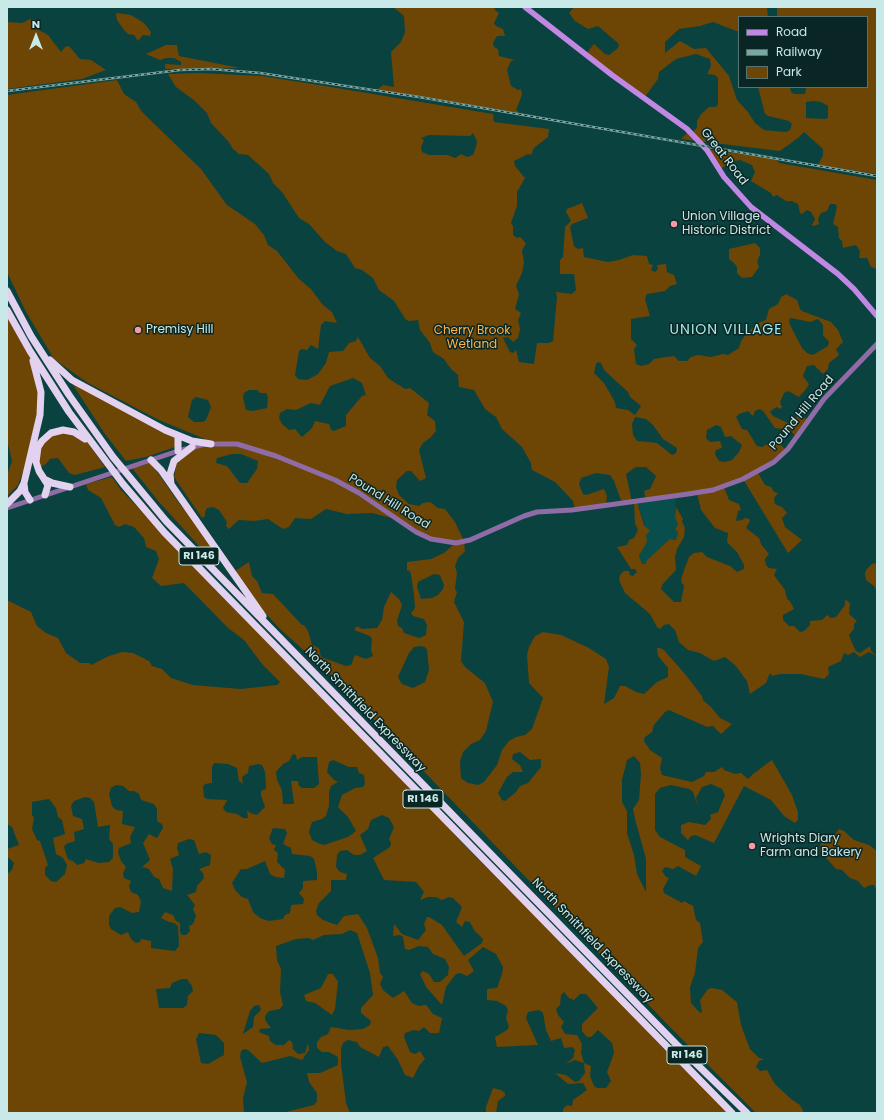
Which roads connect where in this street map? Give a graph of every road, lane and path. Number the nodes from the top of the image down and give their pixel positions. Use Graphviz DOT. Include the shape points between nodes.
graph roads {
  1 [pos="525,7"];
  2 [pos="7,291"];
  3 [pos="7,310"];
  4 [pos="877,316"];
  5 [pos="877,344"];
  6 [pos="38,347"];
  7 [pos="30,351"];
  8 [pos="178,436"];
  9 [pos="90,442"];
  10 [pos="211,444"];
  11 [pos="192,447"];
  12 [pos="178,451"];
  13 [pos="151,460"];
  14 [pos="46,479"];
  15 [pos="24,483"];
  16 [pos="70,486"];
  17 [pos="172,486"];
  18 [pos="45,495"];
  19 [pos="30,500"];
  20 [pos="7,504"];
  21 [pos="7,508"];
  22 [pos="271,629"];
  23 [pos="732,1113"];
  24 [pos="747,1113"];
  1 -- 4 [label="main road, Great Road" via="612,75 687,128 707,150 724,177 751,207 838,274"];
  2 -- 6 [label="highway, North Smithfield Expressway / RI 146"];
  3 -- 7 [label="highway, North Smithfield Expressway / RI 146"];
  5 -- 10 [label="street, Pound Hill Road" via="824,400 788,449 774,462 743,479 707,491 572,510 536,512 470,540 456,543 431,539 416,532 359,493 307,468 249,447 237,444"];
  6 -- 8 [label="highway" via="72,380"];
  6 -- 22 [label="highway, North Smithfield Expressway / RI 146" via="69,395 131,480 186,542"];
  7 -- 9 [label="highway, North Smithfield Expressway / RI 146"];
  7 -- 15 [label="highway" via="39,379 42,403"];
  8 -- 10 [label="highway"];
  8 -- 12 [label="highway"];
  9 -- 14 [label="highway" via="67,430 54,432 44,438 38,447 36,462"];
  9 -- 23 [label="highway, North Smithfield Expressway / RI 146" via="164,532"];
  10 -- 11 [label="street, Pound Hill Road"];
  11 -- 12 [label="street, Pound Hill Road"];
  11 -- 17 [label="highway" via="174,461 170,474"];
  12 -- 13 [label="street, Pound Hill Road"];
  13 -- 16 [label="street, Pound Hill Road"];
  13 -- 17 [label="highway"];
  14 -- 16 [label="highway" via="52,483"];
  14 -- 18 [label="highway" via="48,488"];
  15 -- 19 [label="highway" via="25,492"];
  15 -- 20 [label="highway"];
  16 -- 18 [label="street, Pound Hill Road"];
  17 -- 22 [label="highway"];
  18 -- 19 [label="street, Pound Hill Road"];
  19 -- 21 [label="street, Pound Hill Road"];
  22 -- 24 [label="highway, North Smithfield Expressway / RI 146" via="676,1044"];
}
